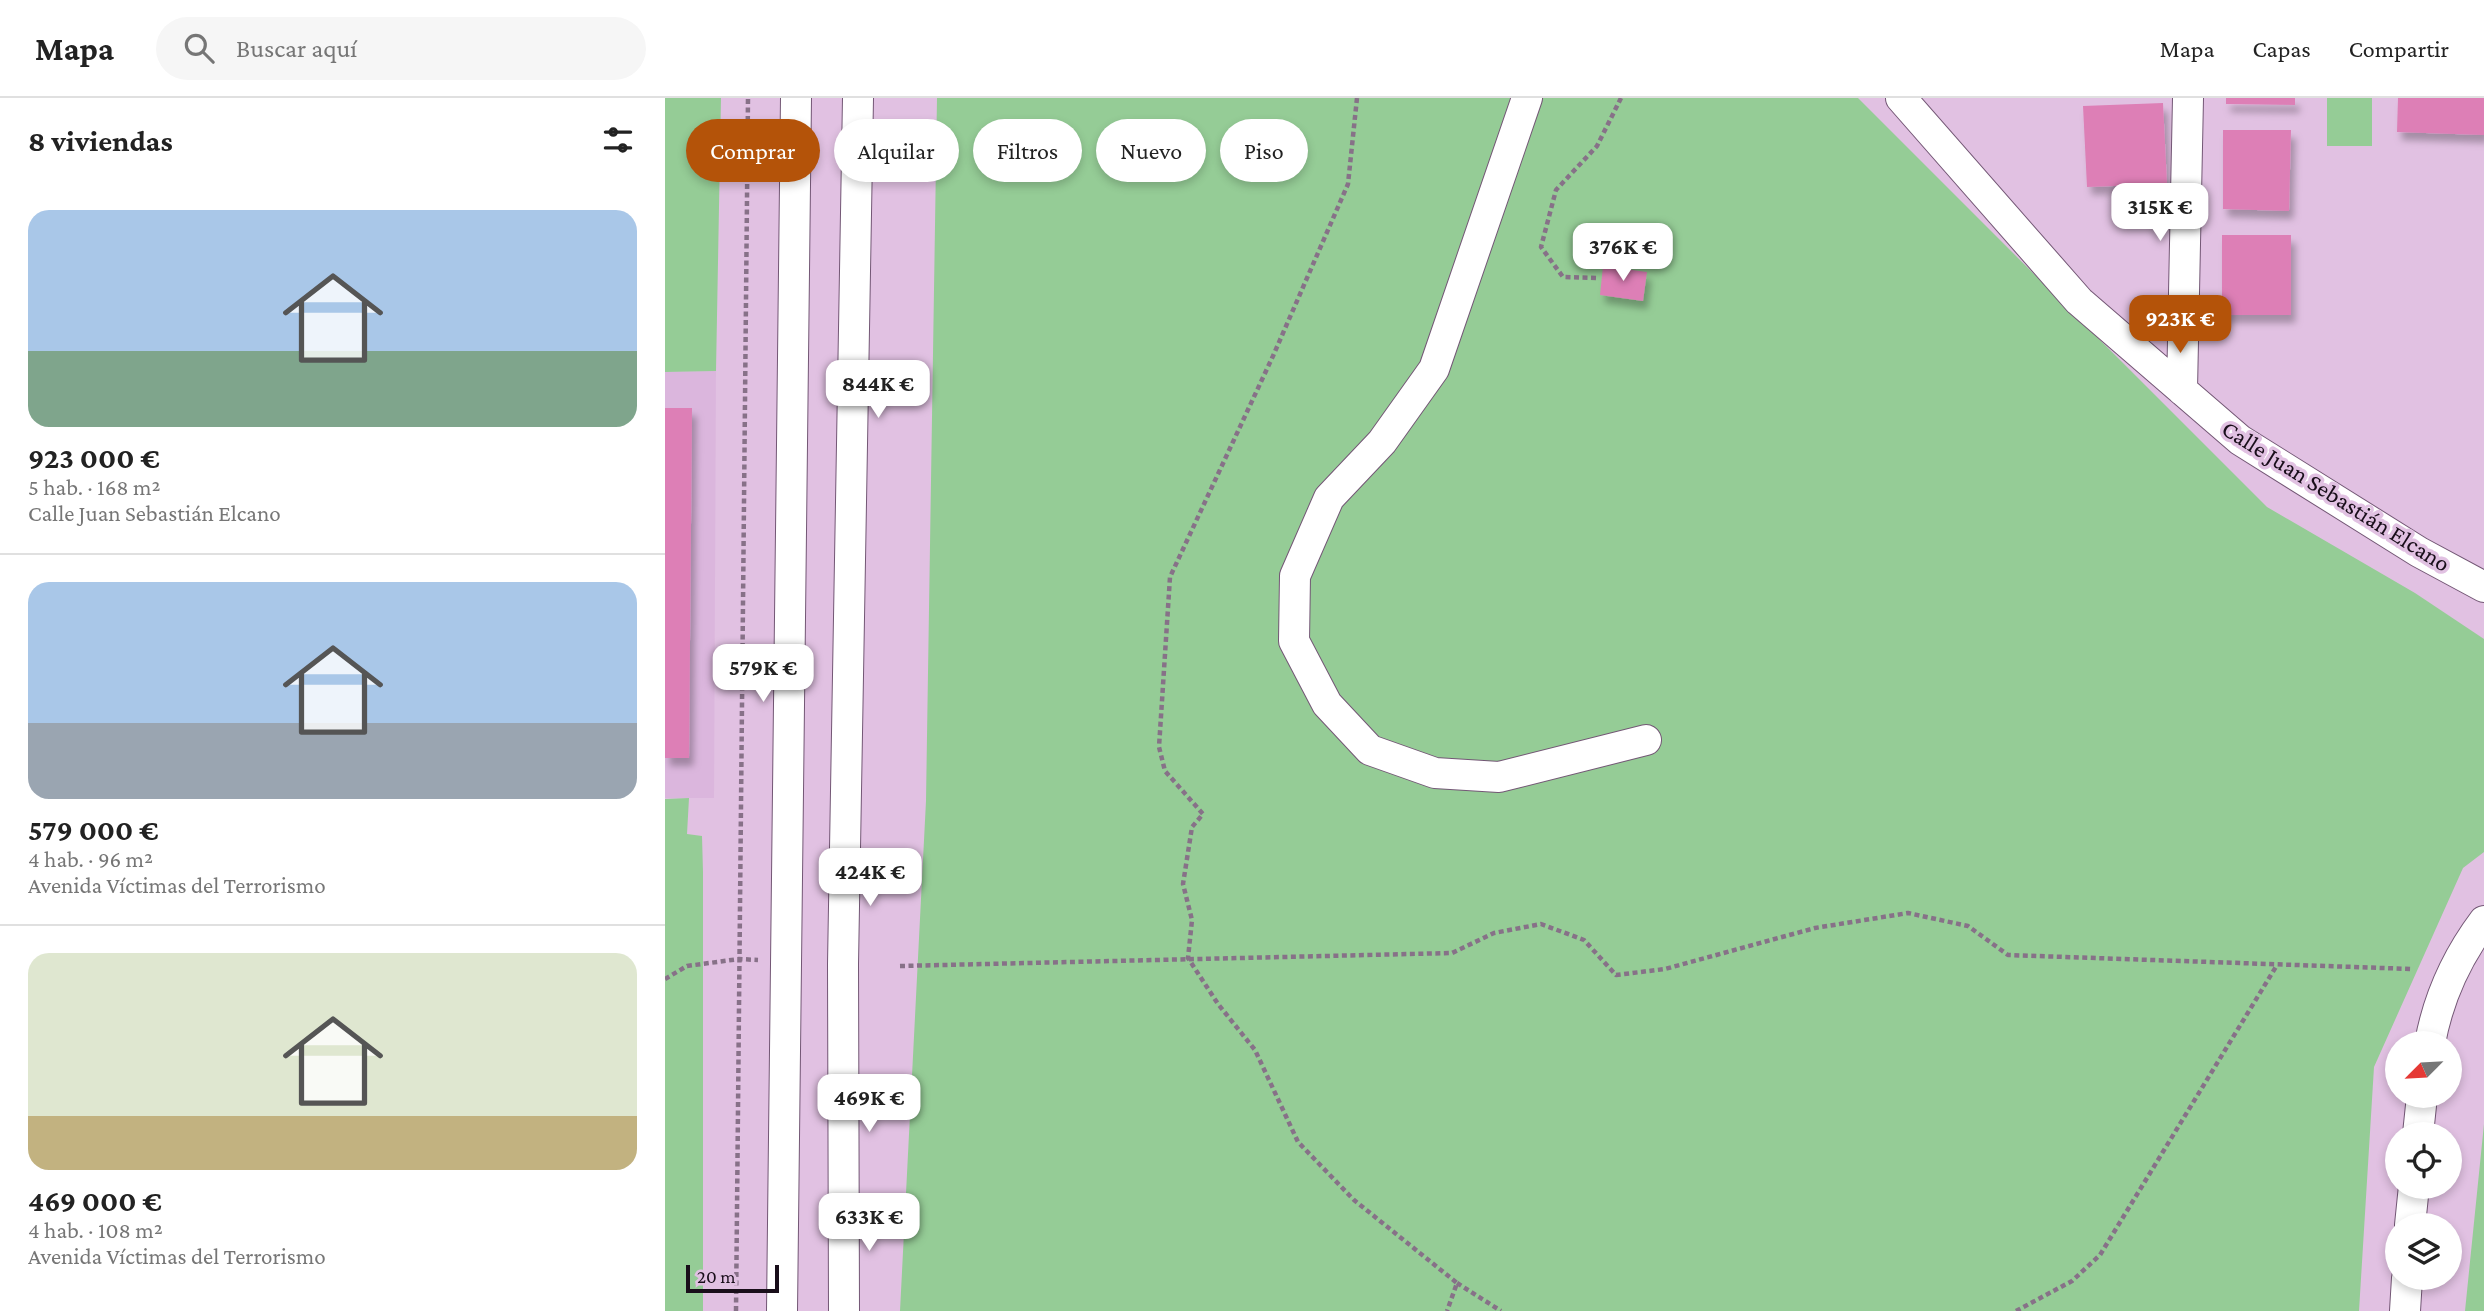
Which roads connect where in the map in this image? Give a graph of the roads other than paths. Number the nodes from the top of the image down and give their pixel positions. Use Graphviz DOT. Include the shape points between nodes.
graph roads {
  1 [pos="796,98"];
  2 [pos="858,98"];
  3 [pos="1527,98"];
  4 [pos="1901,98"];
  5 [pos="2188,98"];
  6 [pos="2182,390"];
  7 [pos="2484,587"];
  8 [pos="1646,740"];
  9 [pos="2484,921"];
  10 [pos="2432,1031"];
  11 [pos="2406,1290"];
  12 [pos="782,1311"];
  13 [pos="844,1311"];
  14 [pos="2405,1311"];
  1 -- 12 [label="street"];
  2 -- 13 [label="street" via="843,964"];
  3 -- 8 [label="street" via="1434,369 1382,442 1329,498 1295,576 1294,640 1327,704 1370,750 1435,773 1499,777"];
  4 -- 6 [label="street, Calle Juan Sebastián Elcano" via="2079,301"];
  5 -- 6 [label="street"];
  6 -- 7 [label="street, Calle Juan Sebastián Elcano" via="2240,440 2419,552"];
  9 -- 10 [label="street" via="2454,968"];
  11 -- 14 [label="street"];
}
